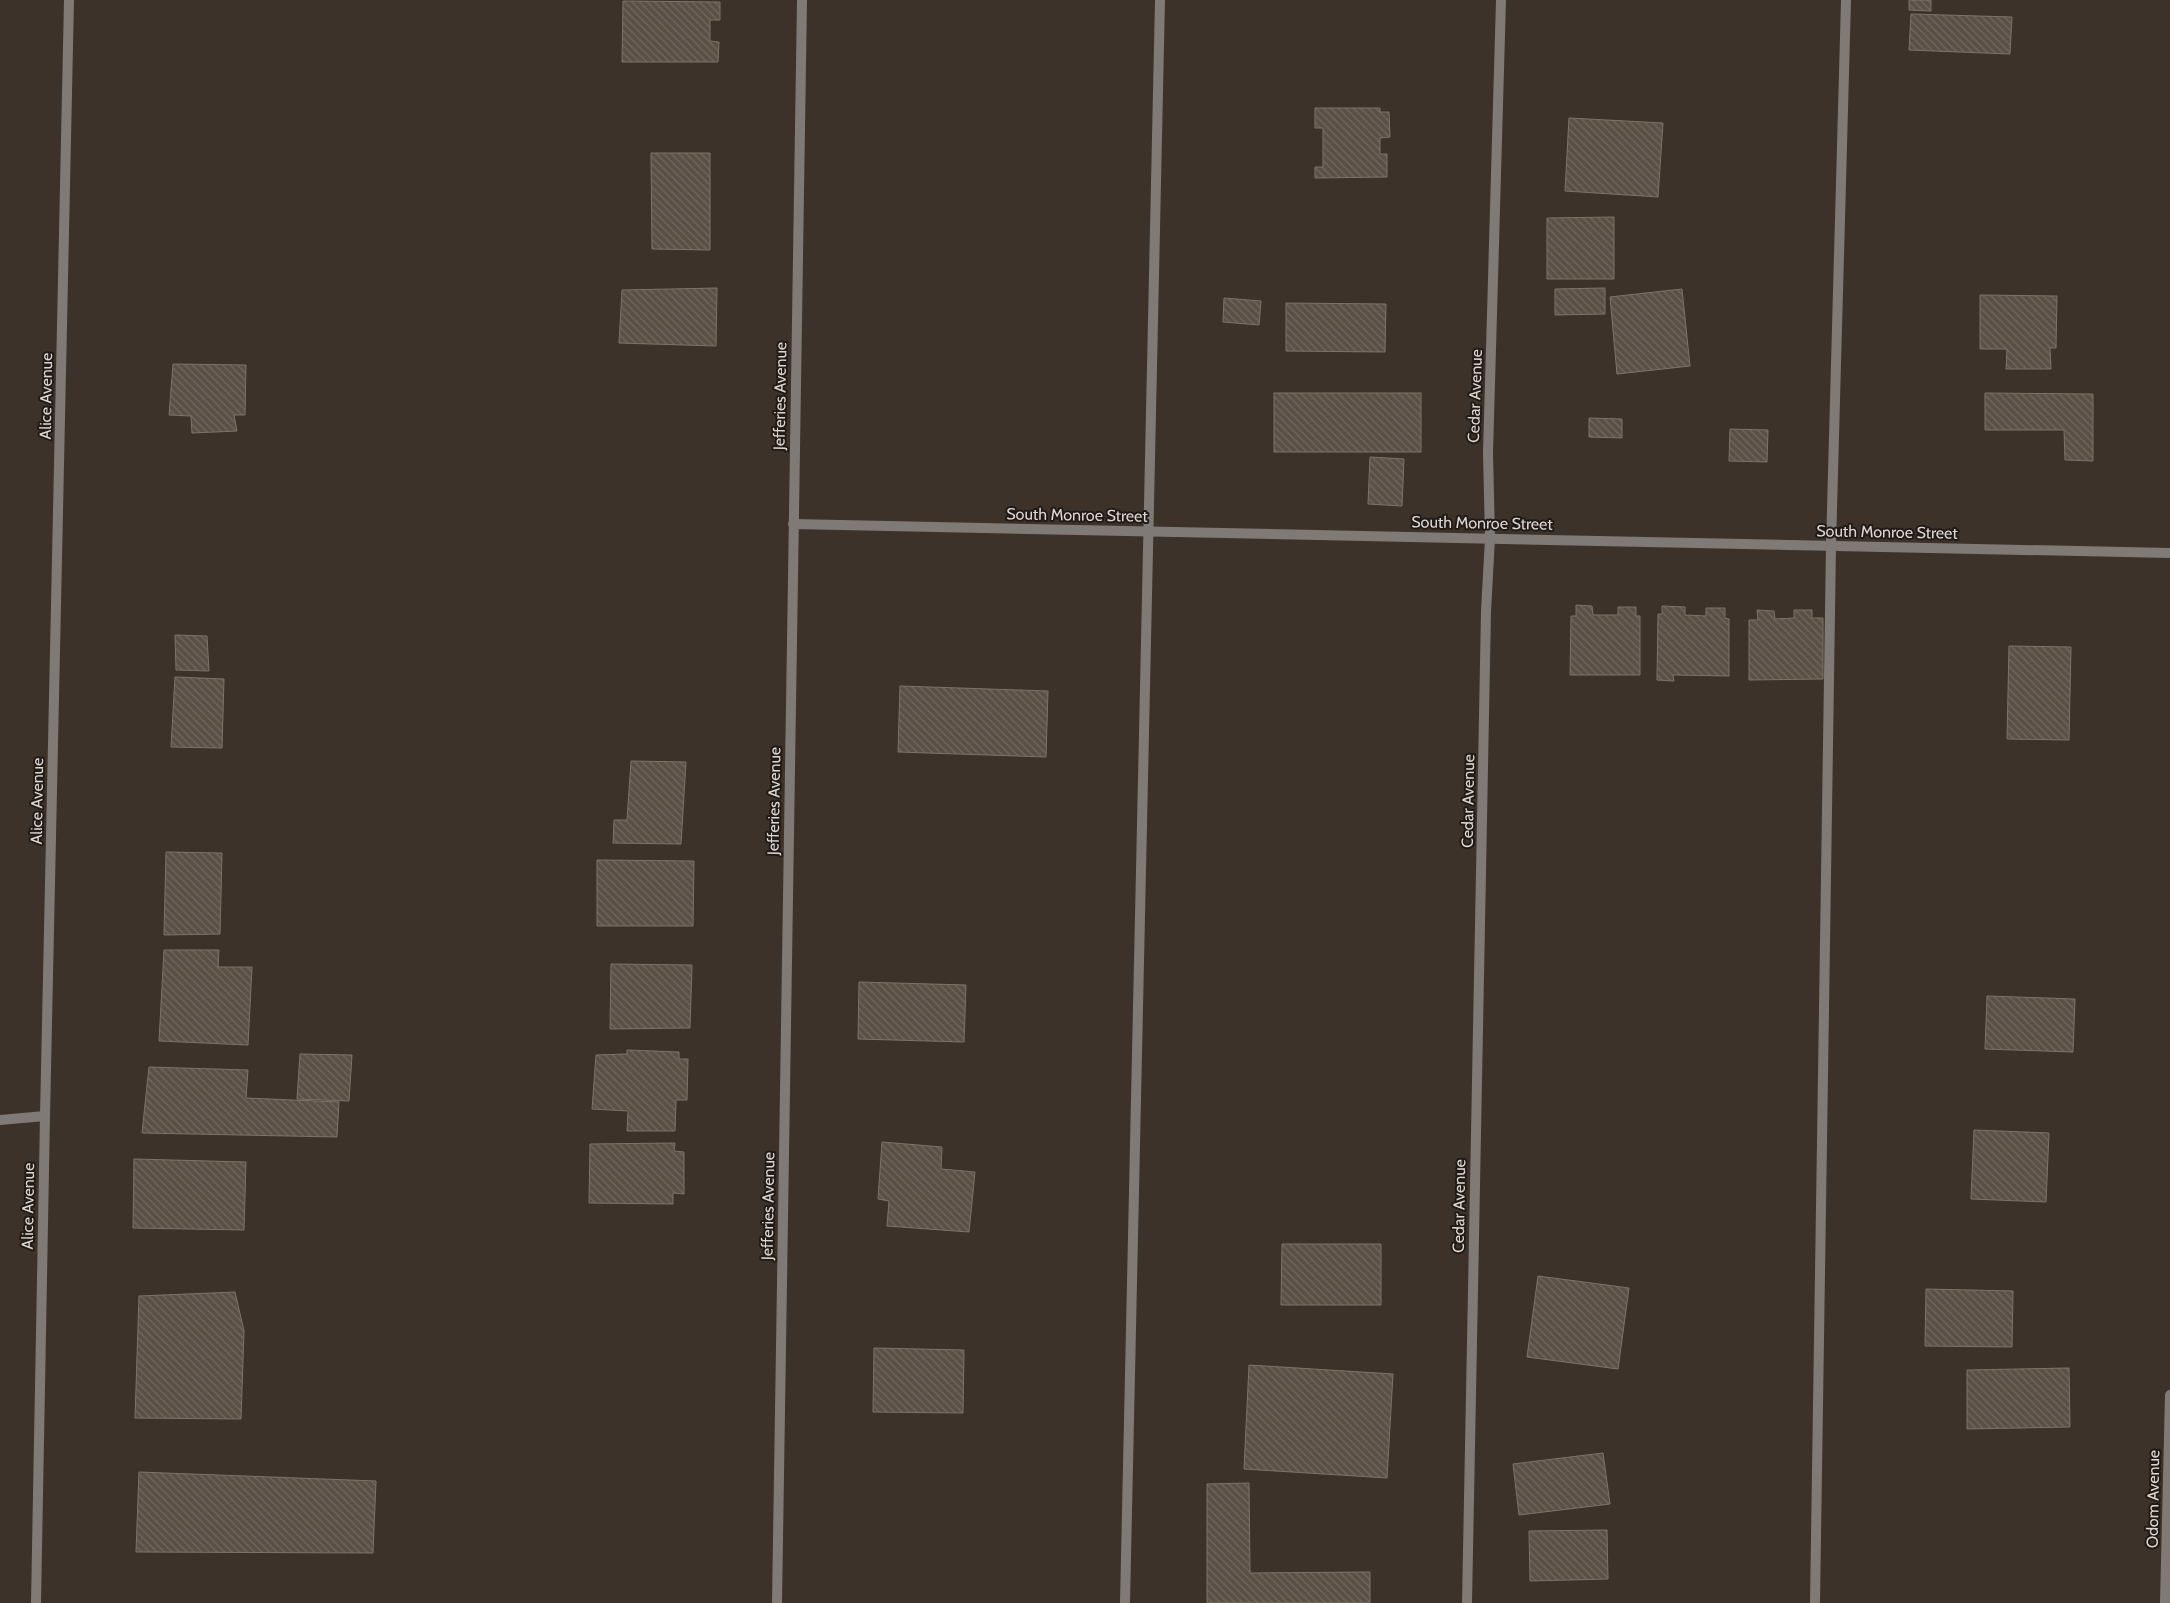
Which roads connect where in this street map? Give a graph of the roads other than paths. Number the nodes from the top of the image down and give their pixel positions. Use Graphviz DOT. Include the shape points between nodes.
graph roads {
  1 [pos="69,0"];
  2 [pos="802,0"];
  3 [pos="1160,0"];
  4 [pos="1501,0"];
  5 [pos="1846,0"];
  6 [pos="793,524"];
  7 [pos="1150,531"];
  8 [pos="1490,538"];
  9 [pos="1831,546"];
  10 [pos="2170,553"];
  11 [pos="45,1116"];
  12 [pos="0,1120"];
  13 [pos="2170,1395"];
  14 [pos="36,1603"];
  15 [pos="778,1603"];
  16 [pos="1125,1603"];
  17 [pos="1467,1603"];
  18 [pos="1815,1603"];
  19 [pos="2166,1603"];
  1 -- 11 [label="street, Alice Avenue"];
  2 -- 6 [label="street, Jefferies Avenue"];
  3 -- 7 [label="street"];
  4 -- 8 [label="street, Cedar Avenue" via="1488,452"];
  5 -- 9 [label="street"];
  6 -- 7 [label="street, South Monroe Street"];
  6 -- 15 [label="street, Jefferies Avenue"];
  7 -- 8 [label="street, South Monroe Street"];
  7 -- 16 [label="street"];
  8 -- 9 [label="street, South Monroe Street"];
  8 -- 17 [label="street, Cedar Avenue"];
  9 -- 10 [label="street, South Monroe Street"];
  9 -- 18 [label="street"];
  11 -- 12 [label="street"];
  11 -- 14 [label="street, Alice Avenue"];
  13 -- 19 [label="street, Odom Avenue"];
}
